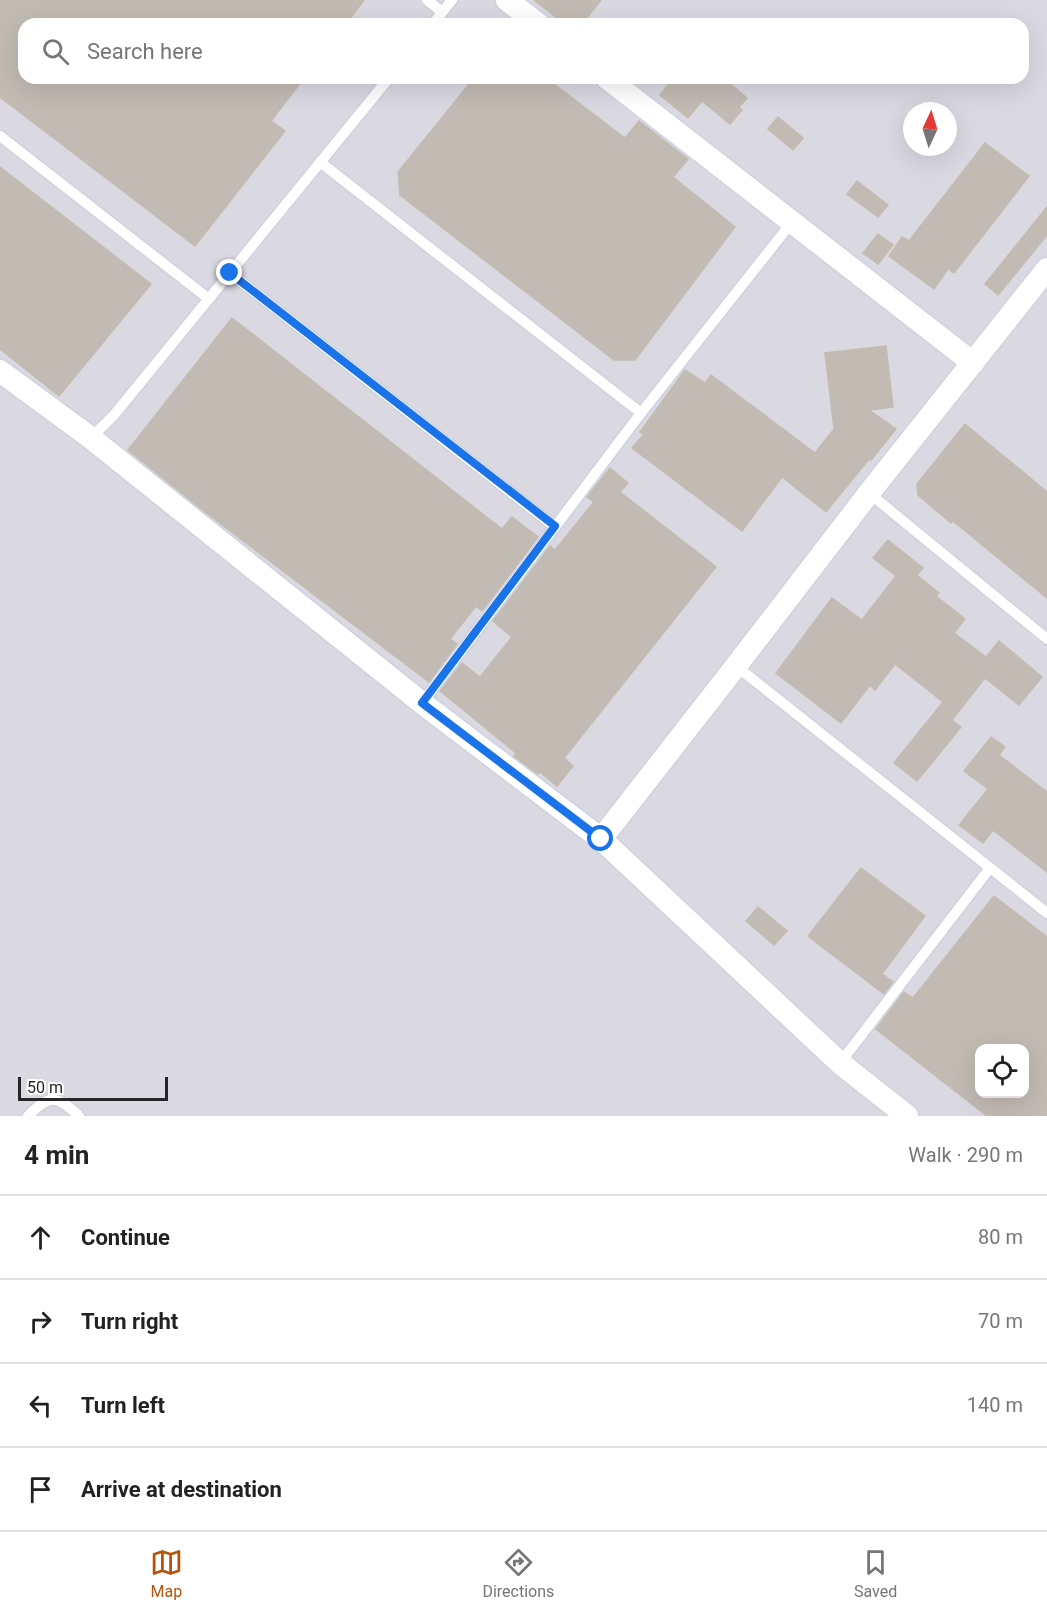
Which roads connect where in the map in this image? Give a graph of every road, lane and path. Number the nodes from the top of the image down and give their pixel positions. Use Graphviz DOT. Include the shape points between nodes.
graph roads {
  1 [pos="426,0"];
  2 [pos="452,0"];
  3 [pos="507,0"];
  4 [pos="442,12"];
  5 [pos="438,18"];
  6 [pos="530,18"];
  7 [pos="384,84"];
  8 [pos="615,84"];
  9 [pos="0,136"];
  10 [pos="320,162"];
  11 [pos="792,222"];
  12 [pos="1047,269"];
  13 [pos="230,273"];
  14 [pos="209,299"];
  15 [pos="973,363"];
  16 [pos="0,371"];
  17 [pos="641,413"];
  18 [pos="91,438"];
  19 [pos="869,493"];
  20 [pos="555,526"];
  21 [pos="1047,639"];
  22 [pos="736,666"];
  23 [pos="422,703"];
  24 [pos="601,839"];
  25 [pos="990,867"];
  26 [pos="1047,913"];
  27 [pos="840,1063"];
  28 [pos="28,1116"];
  29 [pos="79,1116"];
  30 [pos="907,1116"];
  1 -- 4 [label="lane"];
  2 -- 4 [label="lane"];
  3 -- 6 [label="street"];
  4 -- 5 [label="lane"];
  7 -- 10 [label="lane"];
  8 -- 11 [label="street"];
  9 -- 14 [label="lane"];
  10 -- 13 [label="lane"];
  10 -- 17 [label="lane"];
  11 -- 15 [label="street"];
  11 -- 17 [label="lane"];
  12 -- 15 [label="street"];
  13 -- 14 [label="lane"];
  13 -- 20 [label="lane"];
  14 -- 18 [label="lane"];
  15 -- 19 [label="street"];
  16 -- 18 [label="street"];
  17 -- 20 [label="lane"];
  18 -- 23 [label="street"];
  19 -- 21 [label="lane"];
  19 -- 22 [label="street"];
  20 -- 23 [label="lane"];
  22 -- 24 [label="street"];
  22 -- 25 [label="lane"];
  23 -- 24 [label="street"];
  24 -- 27 [label="street"];
  25 -- 26 [label="lane"];
  25 -- 27 [label="lane"];
  27 -- 30 [label="street"];
  28 -- 29 [label="lane" via="51,1099 62,1101"];
}
